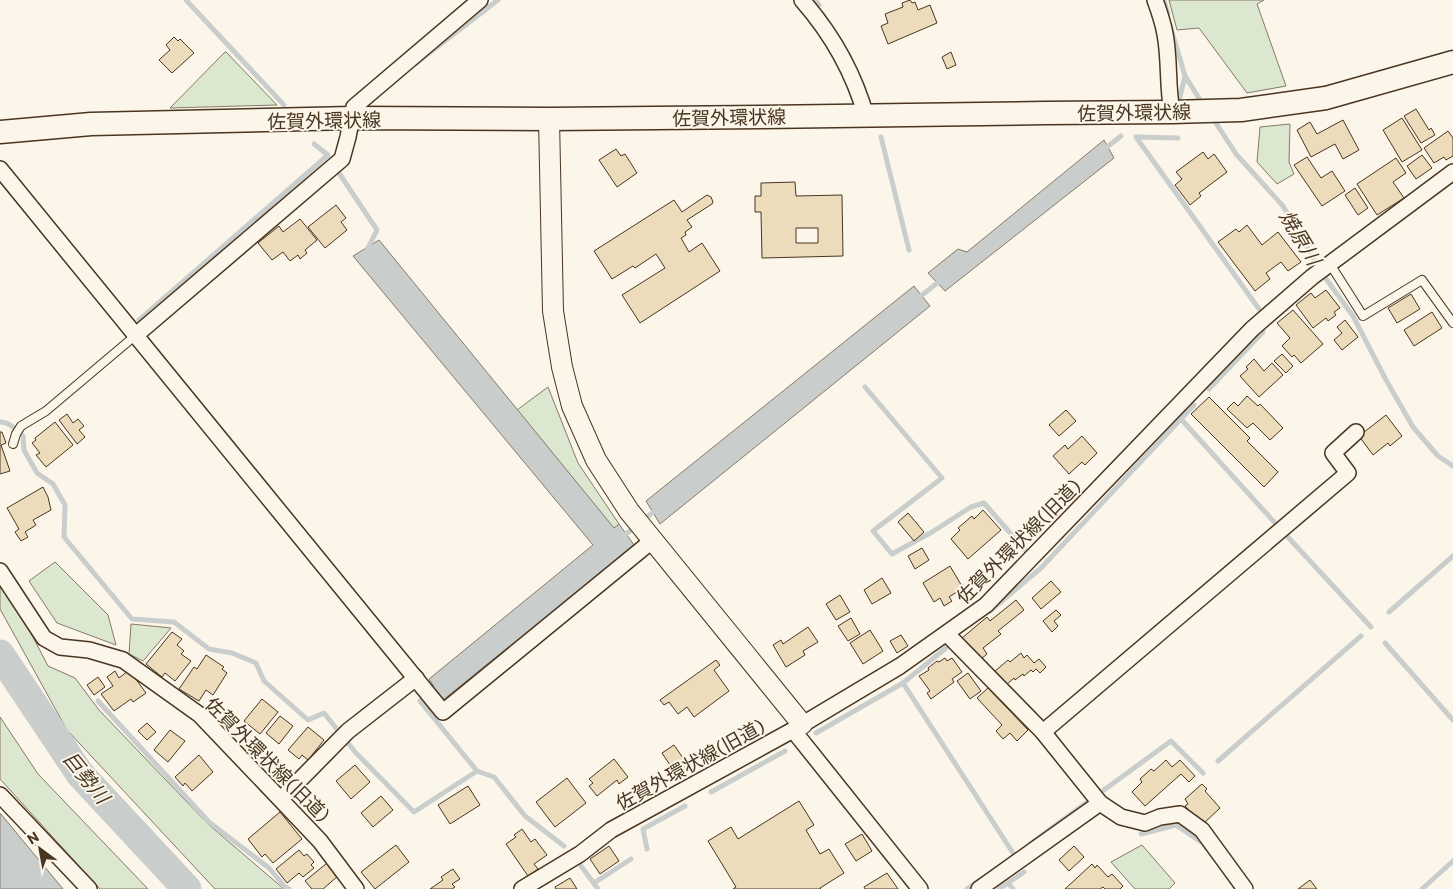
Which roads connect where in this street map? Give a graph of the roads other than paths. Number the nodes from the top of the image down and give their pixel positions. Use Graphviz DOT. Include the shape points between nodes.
graph roads {
  1 [pos="802,0"];
  2 [pos="1155,0"];
  3 [pos="477,1"];
  4 [pos="1453,62"];
  5 [pos="1172,112"];
  6 [pos="866,116"];
  7 [pos="352,118"];
  8 [pos="548,119"];
  9 [pos="0,132"];
  10 [pos="0,169"];
  11 [pos="1453,172"];
  12 [pos="1330,264"];
  13 [pos="1453,323"];
  14 [pos="136,335"];
  15 [pos="1356,432"];
  16 [pos="13,444"];
  17 [pos="653,540"];
  18 [pos="0,571"];
  19 [pos="947,634"];
  20 [pos="424,689"];
  21 [pos="797,727"];
  22 [pos="1043,732"];
  23 [pos="0,794"];
  24 [pos="281,799"];
  25 [pos="1100,803"];
  26 [pos="89,889"];
  27 [pos="356,889"];
  28 [pos="522,889"];
  29 [pos="920,889"];
  30 [pos="979,889"];
  31 [pos="1245,889"];
  1 -- 6 [label="street" via="839,52"];
  2 -- 5 [label="street" via="1166,34"];
  3 -- 7 [label="street" via="354,108"];
  4 -- 5 [label="main road, 佐賀外環状線" via="1326,98 1241,110"];
  5 -- 6 [label="main road, 佐賀外環状線"];
  6 -- 8 [label="main road, 佐賀外環状線"];
  7 -- 8 [label="main road, 佐賀外環状線"];
  7 -- 9 [label="main road, 佐賀外環状線" via="91,124"];
  7 -- 14 [label="street" via="342,159"];
  8 -- 17 [label="street" via="553,311 562,367 572,406 596,460 629,511"];
  10 -- 14 [label="street"];
  11 -- 12 [label="street"];
  12 -- 13 [label="lane" via="1363,316 1422,280"];
  12 -- 19 [label="street, 佐賀外環状線(旧道)" via="1252,330 986,605"];
  14 -- 16 [label="lane" via="46,411 21,426"];
  14 -- 20 [label="street"];
  15 -- 22 [label="street" via="1333,453 1348,473"];
  17 -- 20 [label="street" via="444,712"];
  17 -- 21 [label="street"];
  18 -- 24 [label="street, 佐賀外環状線(旧道)" via="44,638 60,647 88,650 123,660 200,715"];
  19 -- 21 [label="street, 佐賀外環状線(旧道)"];
  19 -- 22 [label="street"];
  20 -- 24 [label="street" via="342,736"];
  21 -- 28 [label="street, 佐賀外環状線(旧道)" via="611,830 580,854"];
  21 -- 29 [label="street"];
  22 -- 25 [label="street"];
  23 -- 26 [label="street"];
  24 -- 27 [label="street, 佐賀外環状線(旧道)" via="320,841"];
  25 -- 30 [label="street"];
  25 -- 31 [label="street" via="1121,818 1145,823 1180,814 1202,830"];
}
